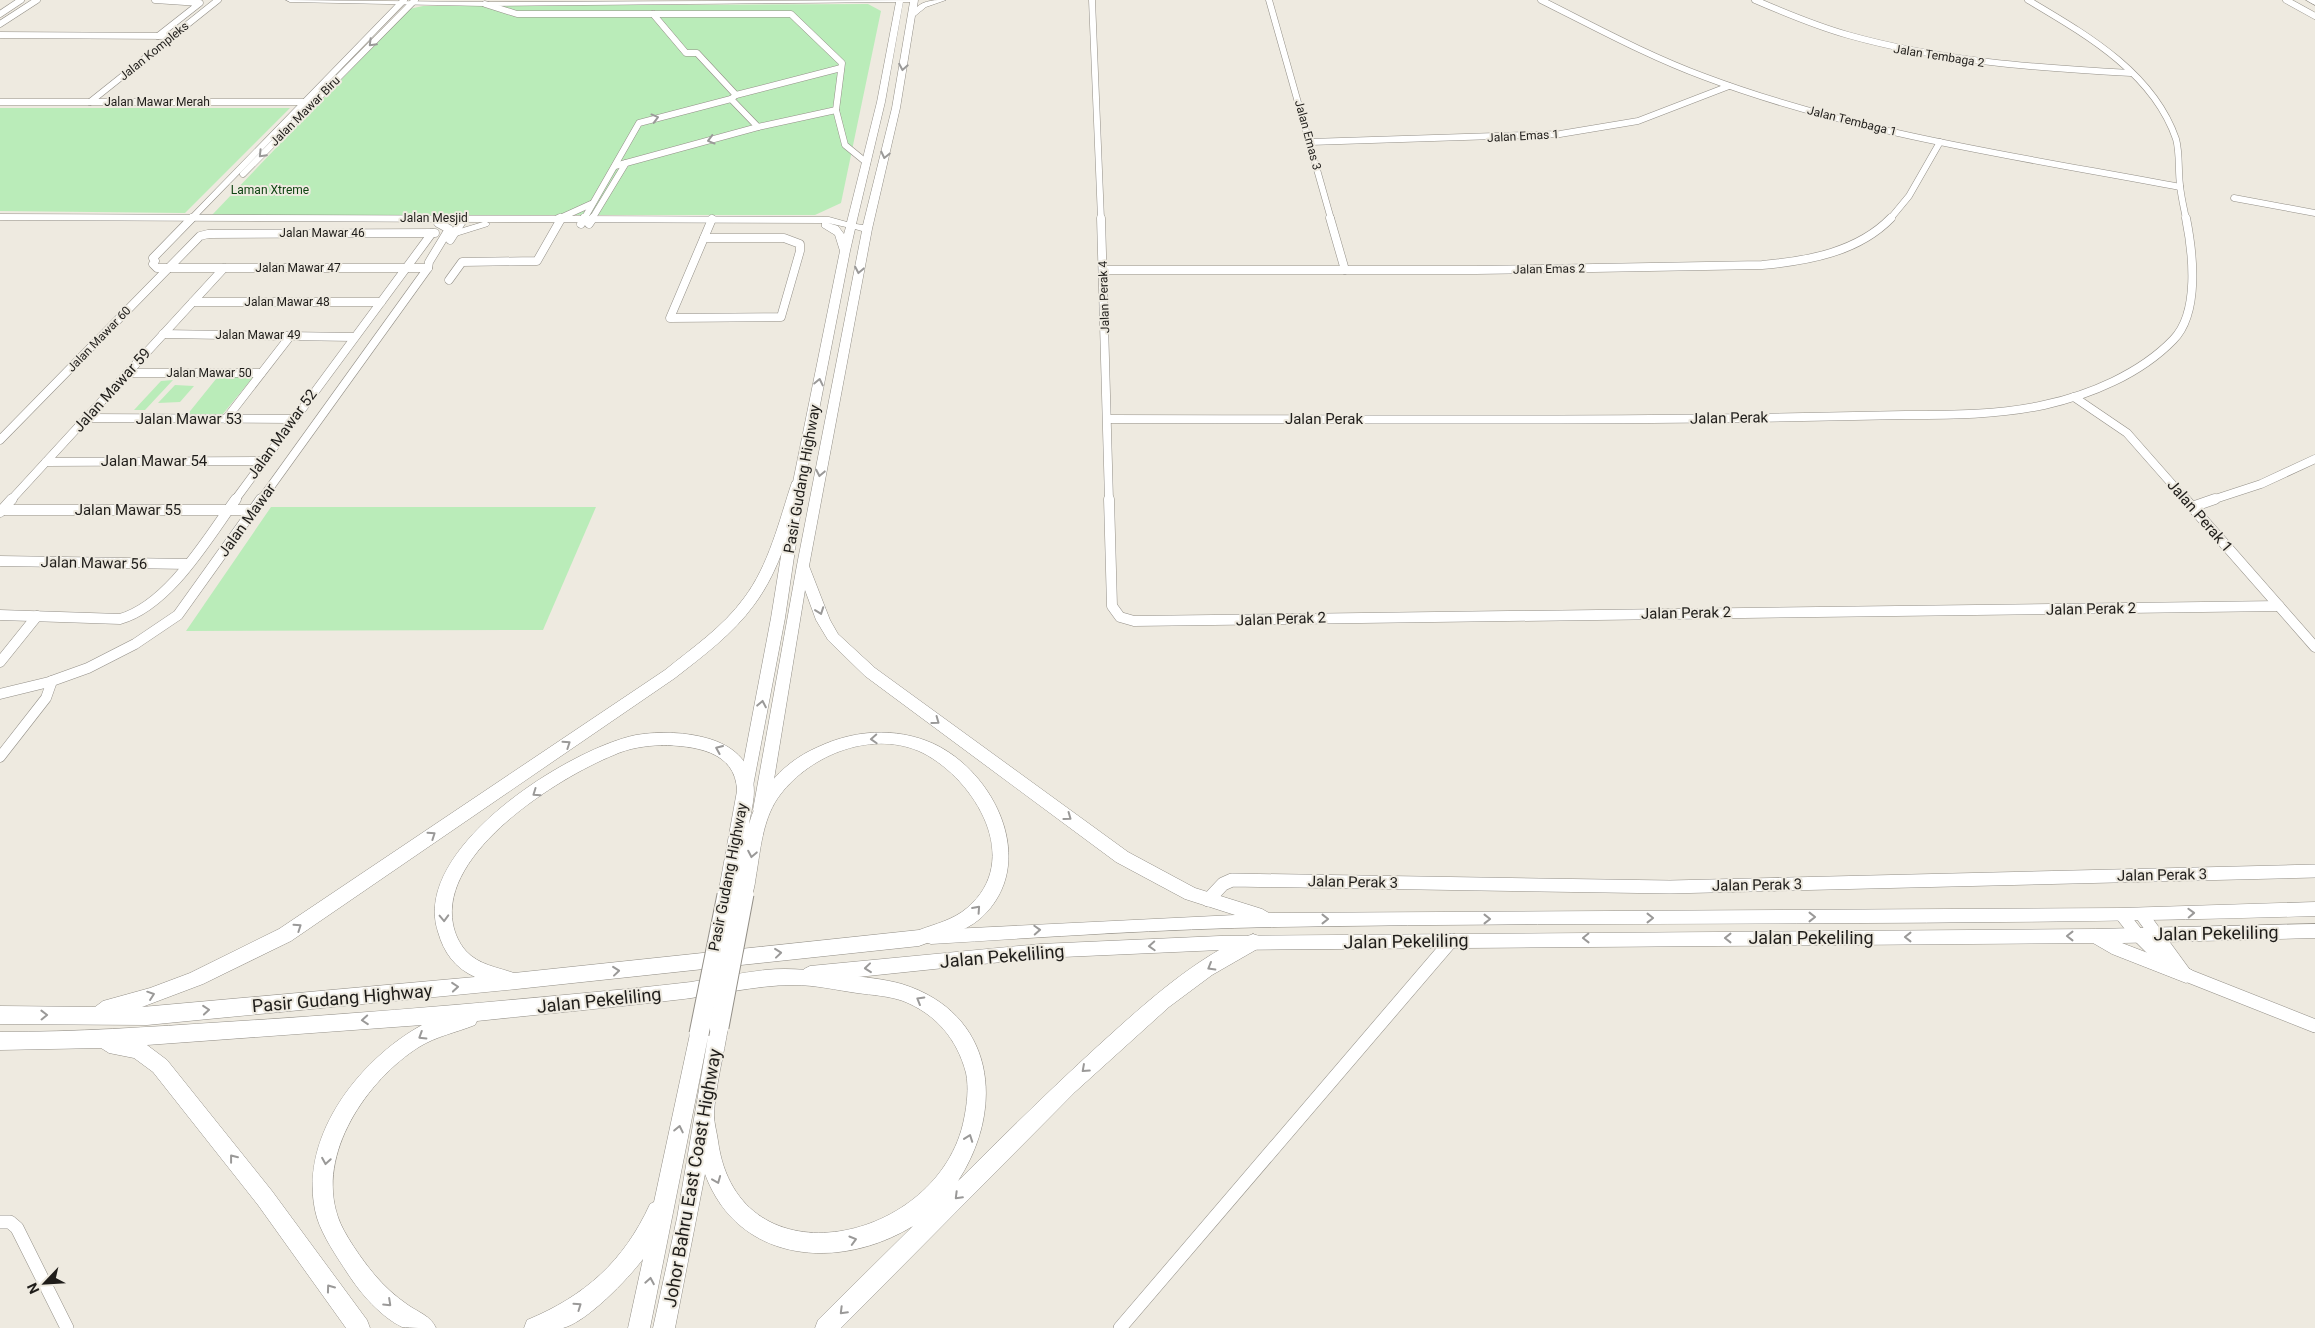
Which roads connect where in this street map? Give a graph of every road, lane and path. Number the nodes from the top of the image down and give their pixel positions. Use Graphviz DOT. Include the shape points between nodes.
graph roads {
  1 [pos="12,0"];
  2 [pos="21,0"];
  3 [pos="37,0"];
  4 [pos="156,0"];
  5 [pos="218,0"];
  6 [pos="290,0"];
  7 [pos="639,0"];
  8 [pos="900,0"];
  9 [pos="914,0"];
  10 [pos="920,0"];
  11 [pos="942,0"];
  12 [pos="1092,0"];
  13 [pos="1269,0"];
  14 [pos="1541,0"];
  15 [pos="1756,0"];
  16 [pos="2028,0"];
  17 [pos="2286,0"];
  18 [pos="2310,0"];
  19 [pos="414,1"];
  20 [pos="869,1"];
  21 [pos="657,2"];
  22 [pos="436,3"];
  23 [pos="540,3"];
  24 [pos="617,3"];
  25 [pos="2315,3"];
  26 [pos="404,4"];
  27 [pos="485,4"];
  28 [pos="0,8"];
  29 [pos="0,14"];
  30 [pos="528,14"];
  31 [pos="654,14"];
  32 [pos="912,15"];
  33 [pos="2315,16"];
  34 [pos="897,17"];
  35 [pos="0,24"];
  36 [pos="0,35"];
  37 [pos="158,36"];
  38 [pos="172,36"];
  39 [pos="841,68"];
  40 [pos="2132,73"];
  41 [pos="1729,86"];
  42 [pos="733,97"];
  43 [pos="0,102"];
  44 [pos="90,102"];
  45 [pos="306,104"];
  46 [pos="0,106"];
  47 [pos="836,110"];
  48 [pos="758,127"];
  49 [pos="1310,142"];
  50 [pos="1940,142"];
  51 [pos="626,163"];
  52 [pos="867,163"];
  53 [pos="615,166"];
  54 [pos="2180,187"];
  55 [pos="2234,198"];
  56 [pos="857,203"];
  57 [pos="596,206"];
  58 [pos="2315,213"];
  59 [pos="0,217"];
  60 [pos="610,219"];
  61 [pos="194,220"];
  62 [pos="559,220"];
  63 [pos="816,220"];
  64 [pos="463,221"];
  65 [pos="586,221"];
  66 [pos="0,222"];
  67 [pos="711,222"];
  68 [pos="438,223"];
  69 [pos="486,223"];
  70 [pos="852,225"];
  71 [pos="867,229"];
  72 [pos="432,233"];
  73 [pos="452,233"];
  74 [pos="197,238"];
  75 [pos="704,238"];
  76 [pos="845,251"];
  77 [pos="428,267"];
  78 [pos="168,268"];
  79 [pos="224,268"];
  80 [pos="406,268"];
  81 [pos="1103,270"];
  82 [pos="1346,270"];
  83 [pos="449,280"];
  84 [pos="853,300"];
  85 [pos="836,301"];
  86 [pos="193,302"];
  87 [pos="381,302"];
  88 [pos="163,334"];
  89 [pos="291,336"];
  90 [pos="353,337"];
  91 [pos="127,373"];
  92 [pos="261,373"];
  93 [pos="2074,397"];
  94 [pos="86,418"];
  95 [pos="226,419"];
  96 [pos="293,419"];
  97 [pos="1108,419"];
  98 [pos="0,440"];
  99 [pos="2315,459"];
  100 [pos="262,461"];
  101 [pos="46,462"];
  102 [pos="799,482"];
  103 [pos="2192,507"];
  104 [pos="227,510"];
  105 [pos="254,510"];
  106 [pos="1,511"];
  107 [pos="0,561"];
  108 [pos="188,564"];
  109 [pos="803,565"];
  110 [pos="1112,594"];
  111 [pos="2279,606"];
  112 [pos="0,615"];
  113 [pos="37,616"];
  114 [pos="2315,647"];
  115 [pos="0,662"];
  116 [pos="52,681"];
  117 [pos="0,694"];
  118 [pos="0,757"];
  119 [pos="746,786"];
  120 [pos="760,814"];
  121 [pos="2315,871"];
  122 [pos="735,895"];
  123 [pos="1208,900"];
  124 [pos="2315,910"];
  125 [pos="2142,915"];
  126 [pos="2122,916"];
  127 [pos="1276,920"];
  128 [pos="2315,931"];
  129 [pos="2137,934"];
  130 [pos="2154,934"];
  131 [pos="2095,936"];
  132 [pos="919,938"];
  133 [pos="1452,940"];
  134 [pos="1254,942"];
  135 [pos="2186,975"];
  136 [pos="792,976"];
  137 [pos="516,981"];
  138 [pos="501,1010"];
  139 [pos="87,1014"];
  140 [pos="0,1015"];
  141 [pos="2315,1026"];
  142 [pos="719,1027"];
  143 [pos="699,1034"];
  144 [pos="0,1041"];
  145 [pos="71,1041"];
  146 [pos="704,1115"];
  147 [pos="669,1177"];
  148 [pos="0,1222"];
  149 [pos="67,1328"];
  150 [pos="359,1328"];
  151 [pos="425,1328"];
  152 [pos="535,1328"];
  153 [pos="639,1328"];
  154 [pos="664,1328"];
  155 [pos="826,1328"];
  156 [pos="1120,1328"];
  1 -- 28 [label="street"];
  2 -- 29 [label="street"];
  3 -- 35 [label="street"];
  4 -- 37 [label="street" via="200,3"];
  5 -- 38 [label="street, Jalan Kompleks"];
  6 -- 26 [label="main road"];
  7 -- 21 [label="main road"];
  7 -- 24 [label="main road"];
  8 -- 9 [label="main road"];
  8 -- 20 [label="main road"];
  8 -- 34 [label="main road, Pasir Gudang Highway"];
  9 -- 10 [label="main road"];
  9 -- 32 [label="main road, Pasir Gudang Highway"];
  11 -- 32 [label="main road" via="923,5"];
  12 -- 81 [label="street, Jalan Perak 4"];
  13 -- 49 [label="street, Jalan Emas 3"];
  14 -- 41 [label="street, Jalan Tembaga 1" via="1625,42"];
  15 -- 40 [label="street, Jalan Tembaga 2" via="1834,32 1920,54 2019,67"];
  16 -- 40 [label="street, Jalan Perak" via="2082,32"];
  17 -- 33 [label="street"];
  18 -- 25 [label="main road"];
  19 -- 22 [label="main road"];
  19 -- 26 [label="main road"];
  20 -- 21 [label="main road"];
  20 -- 34 [label="main road" via="889,4"];
  21 -- 24 [label="main road"];
  22 -- 26 [label="main road"];
  22 -- 27 [label="main road"];
  23 -- 24 [label="main road"];
  23 -- 27 [label="main road"];
  23 -- 30 [label="street" via="521,8"];
  26 -- 45 [label="street, Jalan Mawar Biru, one-way"];
  26 -- 45 [label="street, Jalan Mawar Biru"];
  27 -- 30 [label="street" via="509,13"];
  30 -- 31 [label="street"];
  31 -- 39 [label="street" via="791,14 840,60"];
  31 -- 42 [label="street" via="686,53 697,53"];
  32 -- 71 [label="main road, Pasir Gudang Highway, one-way" via="896,108"];
  34 -- 52 [label="main road, Pasir Gudang Highway"];
  36 -- 37 [label="street"];
  37 -- 38 [label="street"];
  38 -- 44 [label="street, Jalan Kompleks"];
  39 -- 42 [label="street"];
  39 -- 47 [label="street"];
  40 -- 54 [label="street, Jalan Perak" via="2155,99 2176,140"];
  41 -- 49 [label="street, Jalan Emas 1" via="1638,121 1560,134"];
  41 -- 50 [label="street, Jalan Tembaga 1" via="1871,127"];
  42 -- 48 [label="street"];
  53 -- 42 [label="street, one-way" via="639,124"];
  43 -- 44 [label="street, Jalan Mawar Merah"];
  44 -- 45 [label="street, Jalan Mawar Merah"];
  45 -- 46 [label="street, Jalan Mawar Merah"];
  45 -- 61 [label="street, Jalan Mawar Biru"];
  47 -- 48 [label="street"];
  47 -- 52 [label="street" via="846,146"];
  48 -- 51 [label="street, one-way"];
  49 -- 82 [label="street, Jalan Emas 3"];
  50 -- 54 [label="street, Jalan Tembaga 1"];
  50 -- 82 [label="street, Jalan Emas 2" via="1916,185 1890,220 1865,238 1843,248 1795,263"];
  51 -- 53 [label="street"];
  51 -- 57 [label="street"];
  52 -- 56 [label="main road, Pasir Gudang Highway"];
  53 -- 57 [label="street"];
  54 -- 93 [label="street, Jalan Perak" via="2190,238 2192,305 2176,338 2136,370"];
  55 -- 58 [label="street"];
  56 -- 63 [label="main road" via="844,212"];
  56 -- 70 [label="main road, Pasir Gudang Highway"];
  57 -- 60 [label="street"];
  57 -- 62 [label="street"];
  57 -- 65 [label="street"];
  59 -- 61 [label="main road, Jalan Mesjid"];
  60 -- 65 [label="main road, Jalan Mesjid"];
  60 -- 67 [label="main road, Jalan Mesjid"];
  61 -- 64 [label="main road, Jalan Mesjid"];
  61 -- 66 [label="main road, Jalan Mesjid"];
  61 -- 68 [label="main road, Jalan Mesjid"];
  61 -- 78 [label="street" via="162,258 155,260 154,267"];
  62 -- 64 [label="main road, Jalan Mesjid"];
  62 -- 65 [label="main road, Jalan Mesjid"];
  62 -- 69 [label="main road, Jalan Mesjid"];
  62 -- 83 [label="street" via="537,260 462,262"];
  63 -- 67 [label="main road, Jalan Mesjid"];
  63 -- 70 [label="main road, Jalan Mesjid"];
  64 -- 68 [label="main road, Jalan Mesjid"];
  64 -- 69 [label="main road, Jalan Mesjid"];
  64 -- 73 [label="street, Jalan Mawar"];
  65 -- 67 [label="main road, Jalan Mesjid"];
  67 -- 75 [label="street"];
  67 -- 76 [label="main road, Jalan Mesjid" via="829,226 842,235"];
  68 -- 73 [label="street"];
  69 -- 73 [label="main road"];
  70 -- 71 [label="main road, Jalan Mesjid"];
  70 -- 76 [label="main road, Pasir Gudang Highway"];
  71 -- 84 [label="main road, Pasir Gudang Highway, one-way"];
  72 -- 73 [label="street, Jalan Mawar 46"];
  72 -- 74 [label="street, Jalan Mawar 46" via="208,234"];
  72 -- 80 [label="street, Jalan Mawar 52"];
  73 -- 77 [label="street, Jalan Mawar" via="435,262"];
  74 -- 78 [label="street, Jalan Mawar 60"];
  75 -- 75 [label="street" via="670,318 781,317 800,244 784,238"];
  76 -- 85 [label="main road, Pasir Gudang Highway"];
  77 -- 80 [label="street, Jalan Mawar 47"];
  77 -- 105 [label="street, Jalan Mawar"];
  78 -- 79 [label="street, Jalan Mawar 47"];
  78 -- 98 [label="street, Jalan Mawar 60"];
  79 -- 80 [label="street, Jalan Mawar 47"];
  79 -- 86 [label="street, Jalan Mawar 59"];
  80 -- 87 [label="street, Jalan Mawar 52"];
  81 -- 82 [label="street, Jalan Emas 2"];
  81 -- 97 [label="street, Jalan Perak 4"];
  84 -- 85 [label="main road"];
  84 -- 109 [label="main road, Pasir Gudang Highway, one-way"];
  102 -- 85 [label="main road, Pasir Gudang Highway, one-way"];
  86 -- 87 [label="street, Jalan Mawar 48"];
  86 -- 88 [label="street, Jalan Mawar 59"];
  87 -- 90 [label="street, Jalan Mawar 52"];
  88 -- 89 [label="street, Jalan Mawar 49"];
  88 -- 91 [label="street, Jalan Mawar 59"];
  89 -- 90 [label="street, Jalan Mawar 49"];
  89 -- 92 [label="street"];
  90 -- 96 [label="street, Jalan Mawar 52"];
  91 -- 92 [label="street, Jalan Mawar 50"];
  91 -- 94 [label="street, Jalan Mawar 59"];
  92 -- 95 [label="street"];
  93 -- 97 [label="street, Jalan Perak" via="2008,411 1936,415"];
  93 -- 103 [label="street, Jalan Perak 1" via="2127,433"];
  94 -- 95 [label="street, Jalan Mawar 53"];
  94 -- 101 [label="street, Jalan Mawar 59"];
  95 -- 96 [label="street, Jalan Mawar 53"];
  96 -- 100 [label="street, Jalan Mawar 52"];
  97 -- 110 [label="street, Jalan Perak 4"];
  99 -- 103 [label="street" via="2261,484"];
  100 -- 101 [label="street, Jalan Mawar 54"];
  100 -- 104 [label="street, Jalan Mawar 52"];
  101 -- 106 [label="street, Jalan Mawar 59"];
  119 -- 102 [label="main road, Pasir Gudang Highway, one-way" via="778,618"];
  139 -- 102 [label="highway, one-way" via="182,984 239,960 285,935 670,674 720,633 750,601 768,567"];
  103 -- 111 [label="street, Jalan Perak 1"];
  104 -- 105 [label="street, Jalan Mawar 55"];
  104 -- 106 [label="street, Jalan Mawar 55"];
  104 -- 108 [label="street, Jalan Mawar 52"];
  105 -- 116 [label="street, Jalan Mawar" via="178,615 118,654"];
  107 -- 108 [label="street, Jalan Mawar 56"];
  108 -- 113 [label="street, Jalan Mawar 52" via="144,609 120,619"];
  109 -- 120 [label="main road, Pasir Gudang Highway"];
  109 -- 123 [label="main road, one-way" via="823,620 833,636 870,672 1122,857"];
  110 -- 111 [label="street, Jalan Perak 2" via="1112,606 1117,615 1134,621"];
  111 -- 114 [label="street, Jalan Perak 1"];
  112 -- 113 [label="street"];
  113 -- 115 [label="street"];
  116 -- 117 [label="street, Jalan Mawar"];
  116 -- 118 [label="street" via="46,698"];
  119 -- 122 [label="highway, Pasir Gudang Highway"];
  119 -- 137 [label="highway, one-way" via="734,758 721,749 680,739 643,741 625,744 576,767 496,823 470,848 453,872 444,898 443,922 448,939 469,966"];
  120 -- 122 [label="highway, Pasir Gudang Highway, one-way"];
  132 -- 120 [label="highway, Pasir Gudang Highway, one-way" via="951,926 975,912 993,885 1001,854 993,817 972,785 945,760 930,749 894,739 873,738 836,746 811,757 790,773 774,790"];
  121 -- 123 [label="street, Jalan Perak 3" via="1670,887 1232,880 1223,884"];
  122 -- 142 [label="highway, Pasir Gudang Highway, bridge"];
  122 -- 143 [label="highway, Pasir Gudang Highway, bridge" via="710,972"];
  123 -- 127 [label="main road"];
  125 -- 124 [label="main road, Jalan Pekeliling, one-way"];
  125 -- 126 [label="main road, Jalan Pekeliling"];
  125 -- 130 [label="street"];
  127 -- 126 [label="main road, Jalan Pekeliling, one-way"];
  126 -- 129 [label="street"];
  132 -- 127 [label="main road, Jalan Pekeliling, one-way"];
  128 -- 130 [label="main road, Jalan Pekeliling"];
  129 -- 130 [label="main road, Jalan Pekeliling"];
  129 -- 131 [label="main road, Jalan Pekeliling"];
  129 -- 135 [label="street" via="2164,963"];
  130 -- 135 [label="street"];
  131 -- 133 [label="main road, Jalan Pekeliling, one-way"];
  131 -- 135 [label="main road" via="2118,949"];
  137 -- 132 [label="highway, Pasir Gudang Highway, one-way"];
  133 -- 134 [label="main road, Jalan Pekeliling"];
  133 -- 156 [label="street"];
  134 -- 136 [label="main road, Jalan Pekeliling, one-way" via="1040,951"];
  134 -- 155 [label="highway, one-way" via="1206,969 1162,1001 1068,1085"];
  135 -- 141 [label="street"];
  136 -- 138 [label="highway, Jalan Pekeliling"];
  146 -- 136 [label="highway, one-way" via="710,1163 720,1188 737,1211 759,1229 798,1243 840,1244 886,1231 921,1208 944,1185 961,1161 977,1117 978,1084 971,1050 956,1028 934,1008 890,989"];
  139 -- 137 [label="highway, Pasir Gudang Highway, one-way" via="147,1016"];
  138 -- 145 [label="highway, Pasir Gudang Highway, one-way"];
  138 -- 151 [label="highway, one-way" via="431,1030 384,1063 359,1090 343,1115 327,1151 322,1184 327,1218 351,1262 365,1282 393,1308"];
  140 -- 139 [label="highway, Pasir Gudang Highway, one-way"];
  142 -- 146 [label="highway, Johor Bahru East Coast Highway"];
  147 -- 143 [label="highway, Johor Bahru East Coast Highway, one-way"];
  144 -- 145 [label="highway, Pasir Gudang Highway"];
  150 -- 145 [label="highway, one-way" via="265,1198 160,1066 138,1050"];
  146 -- 154 [label="highway, Johor Bahru East Coast Highway"];
  152 -- 147 [label="highway, one-way" via="563,1316 592,1296 618,1270 640,1244 654,1219"];
  153 -- 147 [label="highway, Johor Bahru East Coast Highway, one-way"];
  148 -- 149 [label="street" via="10,1222 17,1228"];
}
